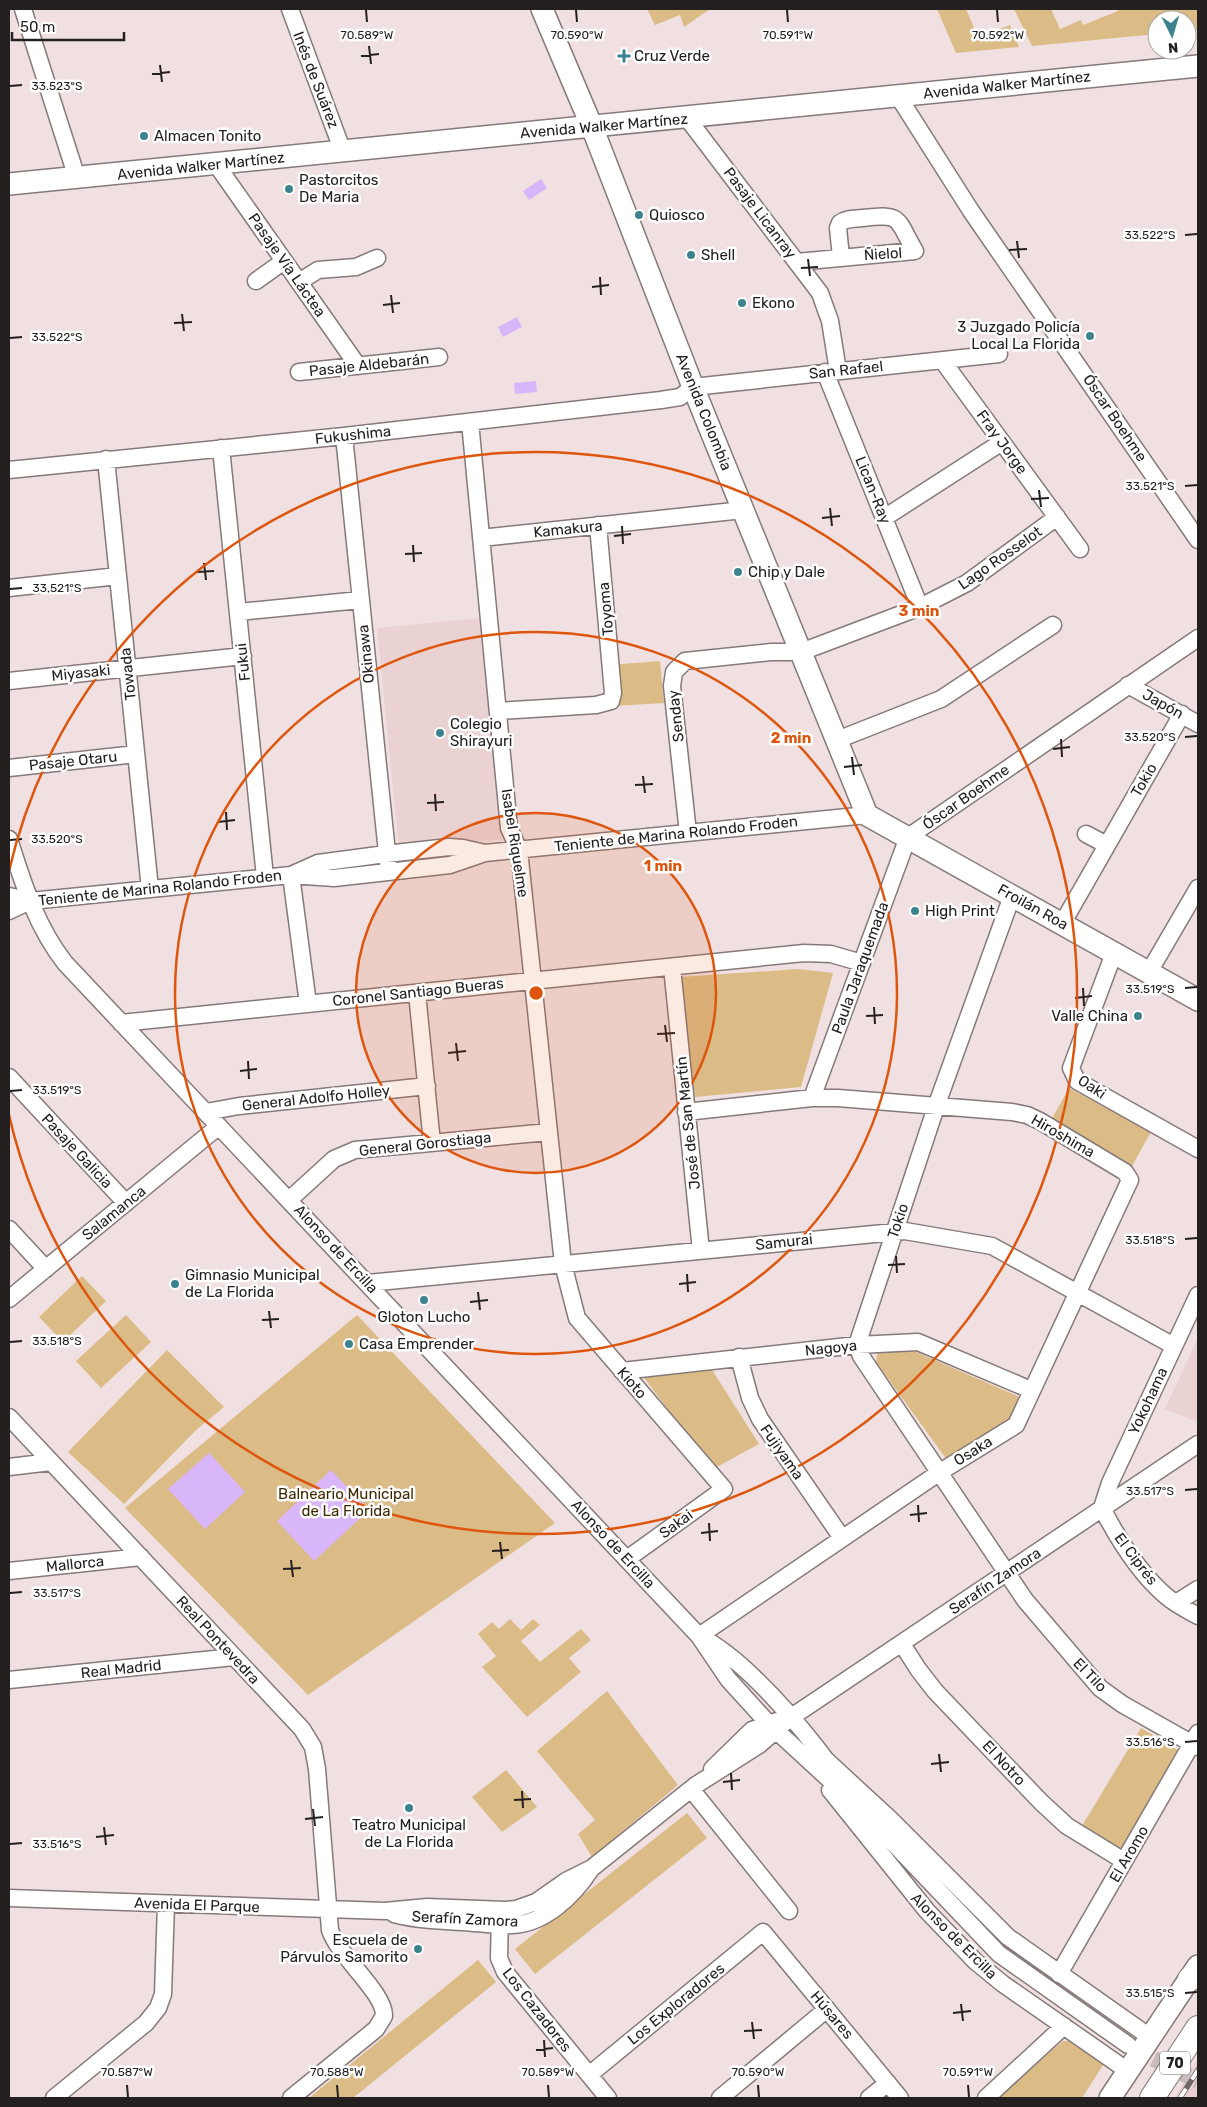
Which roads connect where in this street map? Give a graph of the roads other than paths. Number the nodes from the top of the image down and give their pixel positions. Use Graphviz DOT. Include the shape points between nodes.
graph roads {
  1 [pos="24,9"];
  2 [pos="290,9"];
  3 [pos="542,9"];
  4 [pos="1198,66"];
  5 [pos="898,96"];
  6 [pos="687,118"];
  7 [pos="592,127"];
  8 [pos="343,152"];
  9 [pos="216,164"];
  10 [pos="77,178"];
  11 [pos="9,184"];
  12 [pos="841,257"];
  13 [pos="377,258"];
  14 [pos="284,261"];
  15 [pos="798,262"];
  16 [pos="256,281"];
  17 [pos="299,282"];
  18 [pos="999,354"];
  19 [pos="439,357"];
  20 [pos="942,360"];
  21 [pos="358,366"];
  22 [pos="299,372"];
  23 [pos="832,372"];
  24 [pos="694,387"];
  25 [pos="470,422"];
  26 [pos="344,436"];
  27 [pos="1002,442"];
  28 [pos="221,448"];
  29 [pos="106,459"];
  30 [pos="9,470"];
  31 [pos="743,510"];
  32 [pos="1057,517"];
  33 [pos="884,518"];
  34 [pos="598,526"];
  35 [pos="481,538"];
  36 [pos="1198,540"];
  37 [pos="1080,549"];
  38 [pos="118,576"];
  39 [pos="9,588"];
  40 [pos="360,600"];
  41 [pos="920,607"];
  42 [pos="238,612"];
  43 [pos="1053,624"];
  44 [pos="1198,638"];
  45 [pos="801,652"];
  46 [pos="243,656"];
  47 [pos="127,668"];
  48 [pos="9,681"];
  49 [pos="1128,685"];
  50 [pos="498,711"];
  51 [pos="1182,714"];
  52 [pos="1198,724"];
  53 [pos="837,740"];
  54 [pos="136,754"];
  55 [pos="9,768"];
  56 [pos="867,815"];
  57 [pos="688,832"];
  58 [pos="1086,834"];
  59 [pos="908,837"];
  60 [pos="9,839"];
  61 [pos="1107,845"];
  62 [pos="519,850"];
  63 [pos="485,853"];
  64 [pos="386,854"];
  65 [pos="390,872"];
  66 [pos="291,874"];
  67 [pos="265,877"];
  68 [pos="1198,888"];
  69 [pos="150,889"];
  70 [pos="9,896"];
  71 [pos="1012,896"];
  72 [pos="30,901"];
  73 [pos="9,911"];
  74 [pos="1062,924"];
  75 [pos="1114,953"];
  76 [pos="862,963"];
  77 [pos="672,966"];
  78 [pos="1149,972"];
  79 [pos="533,981"];
  80 [pos="417,993"];
  81 [pos="1198,1000"];
  82 [pos="308,1004"];
  83 [pos="121,1023"];
  84 [pos="9,1077"];
  85 [pos="426,1086"];
  86 [pos="812,1098"];
  87 [pos="937,1104"];
  88 [pos="206,1112"];
  89 [pos="686,1112"];
  90 [pos="219,1126"];
  91 [pos="549,1132"];
  92 [pos="432,1143"];
  93 [pos="1198,1149"];
  94 [pos="1125,1172"];
  95 [pos="289,1200"];
  96 [pos="126,1203"];
  97 [pos="9,1229"];
  98 [pos="895,1231"];
  99 [pos="701,1250"];
  100 [pos="563,1264"];
  101 [pos="46,1269"];
  102 [pos="368,1283"];
  103 [pos="1078,1292"];
  104 [pos="1198,1295"];
  105 [pos="9,1299"];
  106 [pos="857,1345"];
  107 [pos="1174,1346"];
  108 [pos="739,1358"];
  109 [pos="622,1371"];
  110 [pos="1031,1390"];
  111 [pos="9,1417"];
  112 [pos="1198,1444"];
  113 [pos="51,1462"];
  114 [pos="9,1467"];
  115 [pos="940,1472"];
  116 [pos="724,1489"];
  117 [pos="1102,1508"];
  118 [pos="842,1538"];
  119 [pos="141,1557"];
  120 [pos="627,1559"];
  121 [pos="9,1571"];
  122 [pos="1008,1573"];
  123 [pos="1198,1589"];
  124 [pos="1176,1604"];
  125 [pos="1198,1616"];
  126 [pos="700,1636"];
  127 [pos="902,1644"];
  128 [pos="234,1657"];
  129 [pos="9,1680"];
  130 [pos="790,1718"];
  131 [pos="772,1727"];
  132 [pos="1196,1742"];
  133 [pos="820,1763"];
  134 [pos="694,1787"];
  135 [pos="1124,1861"];
  136 [pos="9,1898"];
  137 [pos="166,1904"];
  138 [pos="328,1909"];
  139 [pos="385,1911"];
  140 [pos="789,1911"];
  141 [pos="500,1917"];
  142 [pos="764,1932"];
  143 [pos="1196,1972"];
  144 [pos="1059,1974"];
  145 [pos="827,2009"];
  146 [pos="1064,2026"];
  147 [pos="1198,2028"];
  148 [pos="1150,2037"];
  149 [pos="1128,2045"];
  150 [pos="1128,2071"];
  151 [pos="589,2075"];
  152 [pos="888,2083"];
  153 [pos="601,2096"];
  154 [pos="54,2098"];
  155 [pos="291,2098"];
  156 [pos="720,2098"];
  157 [pos="869,2098"];
  158 [pos="900,2098"];
  159 [pos="986,2098"];
  160 [pos="1110,2098"];
  161 [pos="1152,2098"];
  1 -- 10 [label="street"];
  2 -- 8 [label="street, Inés de Suárez"];
  3 -- 7 [label="main road, Avenida Colombia"];
  4 -- 5 [label="main road, Avenida Walker Martínez"];
  5 -- 6 [label="main road, Avenida Walker Martínez"];
  5 -- 36 [label="street, Óscar Boehme" via="976,218"];
  6 -- 7 [label="main road, Avenida Walker Martínez"];
  6 -- 15 [label="street, Pasaje Licanray"];
  7 -- 8 [label="main road, Avenida Walker Martínez"];
  7 -- 24 [label="main road, Avenida Colombia"];
  8 -- 9 [label="main road, Avenida Walker Martínez"];
  9 -- 10 [label="main road, Avenida Walker Martínez"];
  9 -- 14 [label="street, Pasaje Vía Láctea"];
  10 -- 11 [label="main road, Avenida Walker Martínez"];
  12 -- 15 [label="street"];
  13 -- 17 [label="street" via="356,267 318,270"];
  14 -- 16 [label="street"];
  14 -- 17 [label="street, Pasaje Vía Láctea"];
  15 -- 23 [label="street, Pasaje Licanray" via="816,286 830,321"];
  17 -- 21 [label="street, Pasaje Vía Láctea"];
  18 -- 20 [label="street, San Rafael"];
  19 -- 21 [label="street, Pasaje Aldebarán"];
  20 -- 23 [label="street, San Rafael"];
  20 -- 27 [label="street, Fray Jorge"];
  21 -- 22 [label="street, Pasaje Aldebarán"];
  23 -- 24 [label="street, San Rafael"];
  23 -- 33 [label="street, Lican-Ray"];
  24 -- 25 [label="street, Fukushima" via="680,396 661,400"];
  24 -- 31 [label="main road, Avenida Colombia"];
  25 -- 26 [label="street, Fukushima"];
  25 -- 35 [label="street, Isabel Riquelme"];
  26 -- 28 [label="street, Fukushima"];
  26 -- 40 [label="street, Okinawa"];
  27 -- 32 [label="street, Fray Jorge"];
  27 -- 33 [label="street"];
  28 -- 29 [label="street, Fukushima"];
  28 -- 42 [label="street, Fukui"];
  29 -- 30 [label="street, Fukushima"];
  29 -- 38 [label="street, Towada"];
  31 -- 34 [label="street, Kamakura"];
  31 -- 45 [label="main road, Avenida Colombia"];
  32 -- 37 [label="street, Fray Jorge"];
  32 -- 41 [label="street, Lago Rosselot" via="967,583"];
  33 -- 41 [label="street, Lican-Ray"];
  34 -- 35 [label="street, Kamakura"];
  34 -- 50 [label="street, Toyoma" via="613,694 611,701 596,705"];
  35 -- 50 [label="street, Isabel Riquelme"];
  38 -- 39 [label="street"];
  38 -- 47 [label="street, Towada"];
  40 -- 42 [label="street"];
  40 -- 64 [label="street, Okinawa"];
  41 -- 45 [label="street, Lago Rosselot"];
  42 -- 46 [label="street, Fukui"];
  43 -- 53 [label="street" via="941,699"];
  44 -- 49 [label="street, Óscar Boehme"];
  45 -- 53 [label="main road, Avenida Colombia"];
  45 -- 57 [label="street, Senday" via="685,660 674,672 672,686"];
  46 -- 47 [label="street, Miyasaki"];
  46 -- 67 [label="street, Fukui"];
  47 -- 48 [label="street, Miyasaki"];
  47 -- 54 [label="street, Towada"];
  49 -- 51 [label="street, Japón"];
  49 -- 59 [label="street, Óscar Boehme"];
  50 -- 62 [label="street, Isabel Riquelme" via="510,828"];
  51 -- 52 [label="street, Japón"];
  51 -- 61 [label="street, Tokio"];
  53 -- 56 [label="main road, Avenida Colombia"];
  54 -- 55 [label="street, Pasaje Otaru"];
  54 -- 69 [label="street, Towada"];
  56 -- 57 [label="street, Teniente de Marina Rolando Froden"];
  56 -- 59 [label="main road, Froilán Roa"];
  57 -- 62 [label="street, Teniente de Marina Rolando Froden"];
  58 -- 61 [label="street"];
  59 -- 71 [label="main road, Froilán Roa"];
  59 -- 76 [label="street, Paula Jaraquemada"];
  60 -- 72 [label="street, Alonso de Ercilla"];
  61 -- 74 [label="street, Tokio"];
  62 -- 63 [label="street, Teniente de Marina Rolando Froden"];
  62 -- 79 [label="street, Isabel Riquelme"];
  63 -- 64 [label="street, Teniente de Marina Rolando Froden" via="449,847"];
  63 -- 65 [label="street, Teniente de Marina Rolando Froden" via="450,865"];
  64 -- 65 [label="street, Okinawa"];
  64 -- 66 [label="street, Teniente de Marina Rolando Froden" via="318,863"];
  65 -- 66 [label="street, Teniente de Marina Rolando Froden" via="334,878"];
  66 -- 67 [label="street, Teniente de Marina Rolando Froden"];
  66 -- 82 [label="street"];
  67 -- 69 [label="street, Teniente de Marina Rolando Froden"];
  68 -- 78 [label="street"];
  69 -- 72 [label="street, Teniente de Marina Rolando Froden"];
  70 -- 72 [label="street, Teniente de Marina Rolando Froden"];
  71 -- 74 [label="main road, Froilán Roa"];
  71 -- 87 [label="street, Tokio"];
  72 -- 73 [label="street, Teniente de Marina Rolando Froden"];
  72 -- 83 [label="street, Alonso de Ercilla" via="55,951"];
  74 -- 75 [label="main road, Froilán Roa"];
  75 -- 78 [label="main road, Froilán Roa"];
  75 -- 93 [label="street, Oaki" via="1071,1068 1077,1081"];
  76 -- 77 [label="street, Coronel Santiago Bueras" via="814,953"];
  76 -- 86 [label="street, Paula Jaraquemada"];
  77 -- 79 [label="street, Coronel Santiago Bueras"];
  77 -- 89 [label="street, José de San Martín"];
  78 -- 81 [label="main road, Froilán Roa"];
  79 -- 80 [label="street, Coronel Santiago Bueras"];
  79 -- 91 [label="street, Isabel Riquelme"];
  80 -- 82 [label="street, Coronel Santiago Bueras"];
  80 -- 85 [label="street"];
  82 -- 83 [label="street, Coronel Santiago Bueras"];
  83 -- 88 [label="street, Alonso de Ercilla"];
  84 -- 96 [label="street, Pasaje Galicia"];
  85 -- 88 [label="street, General Adolfo Holley"];
  85 -- 92 [label="street"];
  86 -- 87 [label="street, Hiroshima"];
  86 -- 89 [label="street, Hiroshima"];
  87 -- 94 [label="street, Hiroshima" via="1027,1114"];
  87 -- 98 [label="street, Tokio"];
  88 -- 90 [label="street, Alonso de Ercilla"];
  89 -- 99 [label="street, José de San Martín"];
  90 -- 95 [label="street, Alonso de Ercilla"];
  90 -- 96 [label="street, Salamanca"];
  91 -- 92 [label="street, General Gorostiaga"];
  91 -- 100 [label="street, Isabel Riquelme"];
  92 -- 95 [label="street, General Gorostiaga" via="348,1152 328,1164"];
  94 -- 103 [label="street, Osaka" via="1130,1180 1127,1188"];
  95 -- 102 [label="street, Alonso de Ercilla"];
  96 -- 101 [label="street, Salamanca"];
  97 -- 101 [label="street"];
  98 -- 99 [label="street, Samurai"];
  98 -- 103 [label="street, Samurai" via="977,1241 992,1246"];
  98 -- 106 [label="street, Tokio"];
  99 -- 100 [label="street, Samurai"];
  100 -- 102 [label="street, Samurai"];
  100 -- 109 [label="street, Kioto" via="577,1318"];
  101 -- 105 [label="street, Salamanca"];
  102 -- 120 [label="street, Alonso de Ercilla"];
  103 -- 107 [label="street, Samurai"];
  103 -- 110 [label="street, Osaka"];
  104 -- 107 [label="street, Yokohama"];
  106 -- 108 [label="street, Nagoya"];
  106 -- 110 [label="street, Nagoya" via="918,1342"];
  106 -- 115 [label="street" via="861,1356"];
  107 -- 117 [label="street, Yokohama" via="1110,1483"];
  108 -- 109 [label="street, Nagoya"];
  108 -- 118 [label="street, Fujiyama" via="750,1398 760,1419"];
  109 -- 116 [label="street, Kioto"];
  110 -- 115 [label="street, Osaka" via="1016,1425"];
  111 -- 113 [label="street, Real Pontevedra"];
  112 -- 117 [label="street, Serafín Zamora"];
  113 -- 114 [label="street"];
  113 -- 119 [label="street, Real Pontevedra"];
  115 -- 118 [label="street, Osaka"];
  115 -- 122 [label="street"];
  116 -- 120 [label="street, Sakai"];
  117 -- 122 [label="street, Serafín Zamora"];
  117 -- 124 [label="street, El Ciprés" via="1137,1564"];
  118 -- 126 [label="street, Osaka"];
  119 -- 121 [label="street, Mallorca"];
  119 -- 128 [label="street, Real Pontevedra"];
  120 -- 126 [label="street, Alonso de Ercilla"];
  122 -- 127 [label="street, Serafín Zamora"];
  122 -- 132 [label="street, El Tilo" via="1040,1619 1100,1688 1122,1704"];
  123 -- 124 [label="street"];
  124 -- 125 [label="street, El Ciprés"];
  126 -- 130 [label="street, Alonso de Ercilla" via="731,1656"];
  126 -- 131 [label="street, Alonso de Ercilla" via="728,1679"];
  127 -- 130 [label="street, Serafín Zamora"];
  127 -- 135 [label="street, El Notro" via="931,1686 1041,1802 1067,1826"];
  128 -- 129 [label="street, Real Madrid"];
  128 -- 138 [label="street, Real Pontevedra" via="302,1729 313,1747"];
  130 -- 131 [label="street, Serafín Zamora"];
  130 -- 133 [label="street, Alonso de Ercilla"];
  131 -- 133 [label="street, Alonso de Ercilla"];
  131 -- 134 [label="street, Serafín Zamora" via="724,1769"];
  132 -- 135 [label="street, El Aromo"];
  133 -- 144 [label="street, Alonso de Ercilla" via="890,1819 1008,1937"];
  133 -- 146 [label="street, Alonso de Ercilla" via="860,1829 926,1911 982,1967"];
  133 -- 149 [label="street, Alonso de Ercilla" via="999,1954"];
  134 -- 140 [label="street"];
  134 -- 141 [label="street, Serafín Zamora" via="592,1868 573,1891 546,1914 522,1924"];
  135 -- 144 [label="street, El Aromo"];
  136 -- 137 [label="street, Avenida El Parque"];
  137 -- 138 [label="street, Avenida El Parque"];
  137 -- 154 [label="street" via="163,1987 158,2008 146,2023"];
  138 -- 139 [label="street, Avenida El Parque"];
  138 -- 155 [label="street, Real Pontevedra" via="333,1939 380,2000 384,2016 380,2026"];
  139 -- 141 [label="street, Serafín Zamora" via="424,1920"];
  141 -- 151 [label="street, Los Cazadores" via="499,1958 505,1972"];
  142 -- 145 [label="street, Húsares"];
  142 -- 151 [label="street, Los Exploradores"];
  143 -- 148 [label="main road"];
  144 -- 148 [label="street, Alonso de Ercilla"];
  145 -- 152 [label="street, Húsares"];
  145 -- 156 [label="street"];
  146 -- 150 [label="street, Alonso de Ercilla"];
  146 -- 159 [label="street"];
  147 -- 161 [label="highway, 70"];
  148 -- 150 [label="main road"];
  150 -- 160 [label="main road"];
  151 -- 153 [label="street, Los Cazadores"];
  152 -- 157 [label="street"];
  152 -- 158 [label="street, Húsares"];
}
